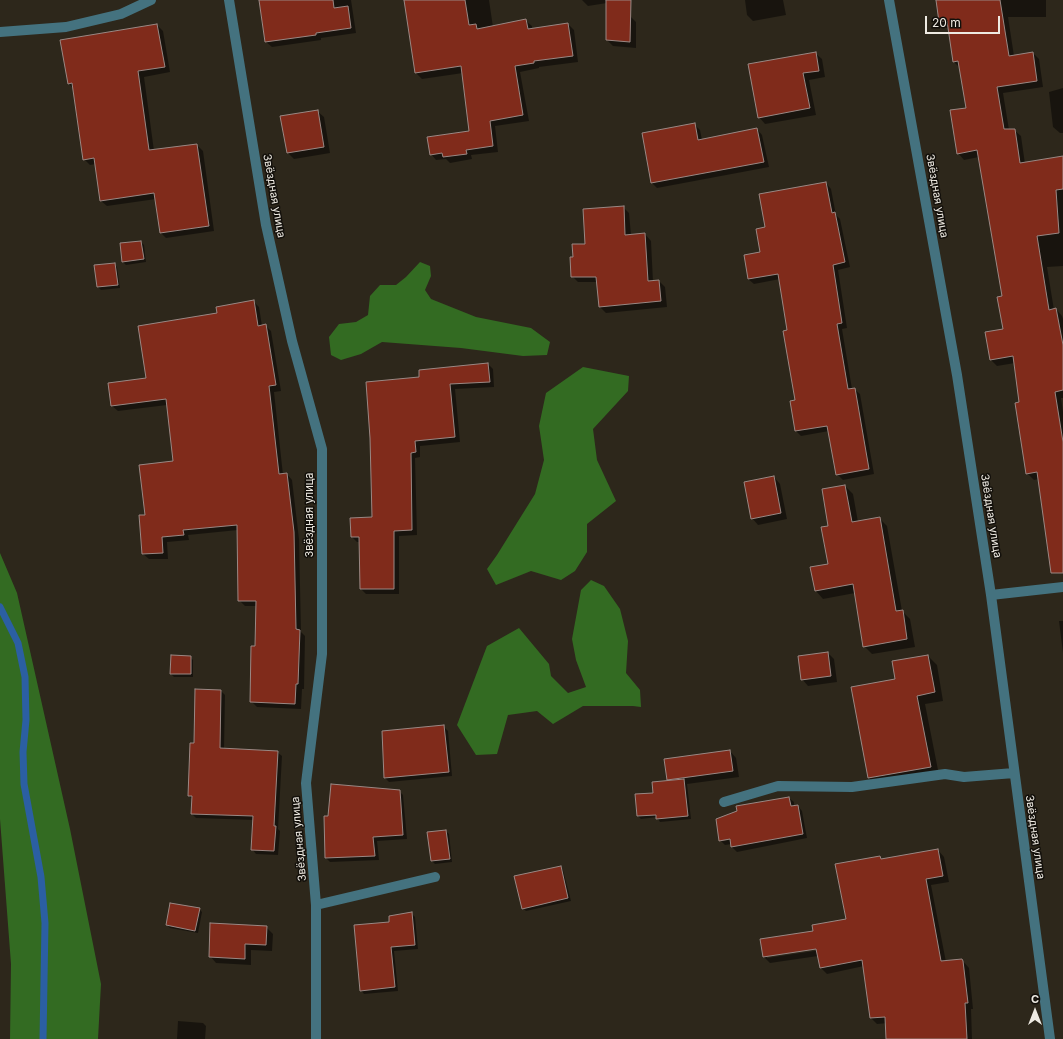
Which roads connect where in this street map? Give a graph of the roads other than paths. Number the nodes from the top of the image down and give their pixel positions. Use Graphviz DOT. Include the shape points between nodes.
graph roads {
  1 [pos="150,0"];
  2 [pos="229,0"];
  3 [pos="889,0"];
  4 [pos="0,32"];
  5 [pos="1063,587"];
  6 [pos="991,595"];
  7 [pos="1014,773"];
  8 [pos="724,802"];
  9 [pos="435,877"];
  10 [pos="316,905"];
  11 [pos="316,1039"];
  12 [pos="1050,1039"];
  1 -- 4 [label="street" via="121,14 66,27"];
  2 -- 10 [label="street, Звёздная улица" via="266,225 292,341 322,449 322,654 306,783"];
  3 -- 6 [label="street, Звёздная улица" via="957,375"];
  5 -- 6 [label="street"];
  6 -- 7 [label="street, Звёздная улица"];
  7 -- 8 [label="street" via="964,777 946,774 852,787 778,786"];
  7 -- 12 [label="street, Звёздная улица"];
  9 -- 10 [label="street"];
  10 -- 11 [label="street, Звёздная улица"];
}
